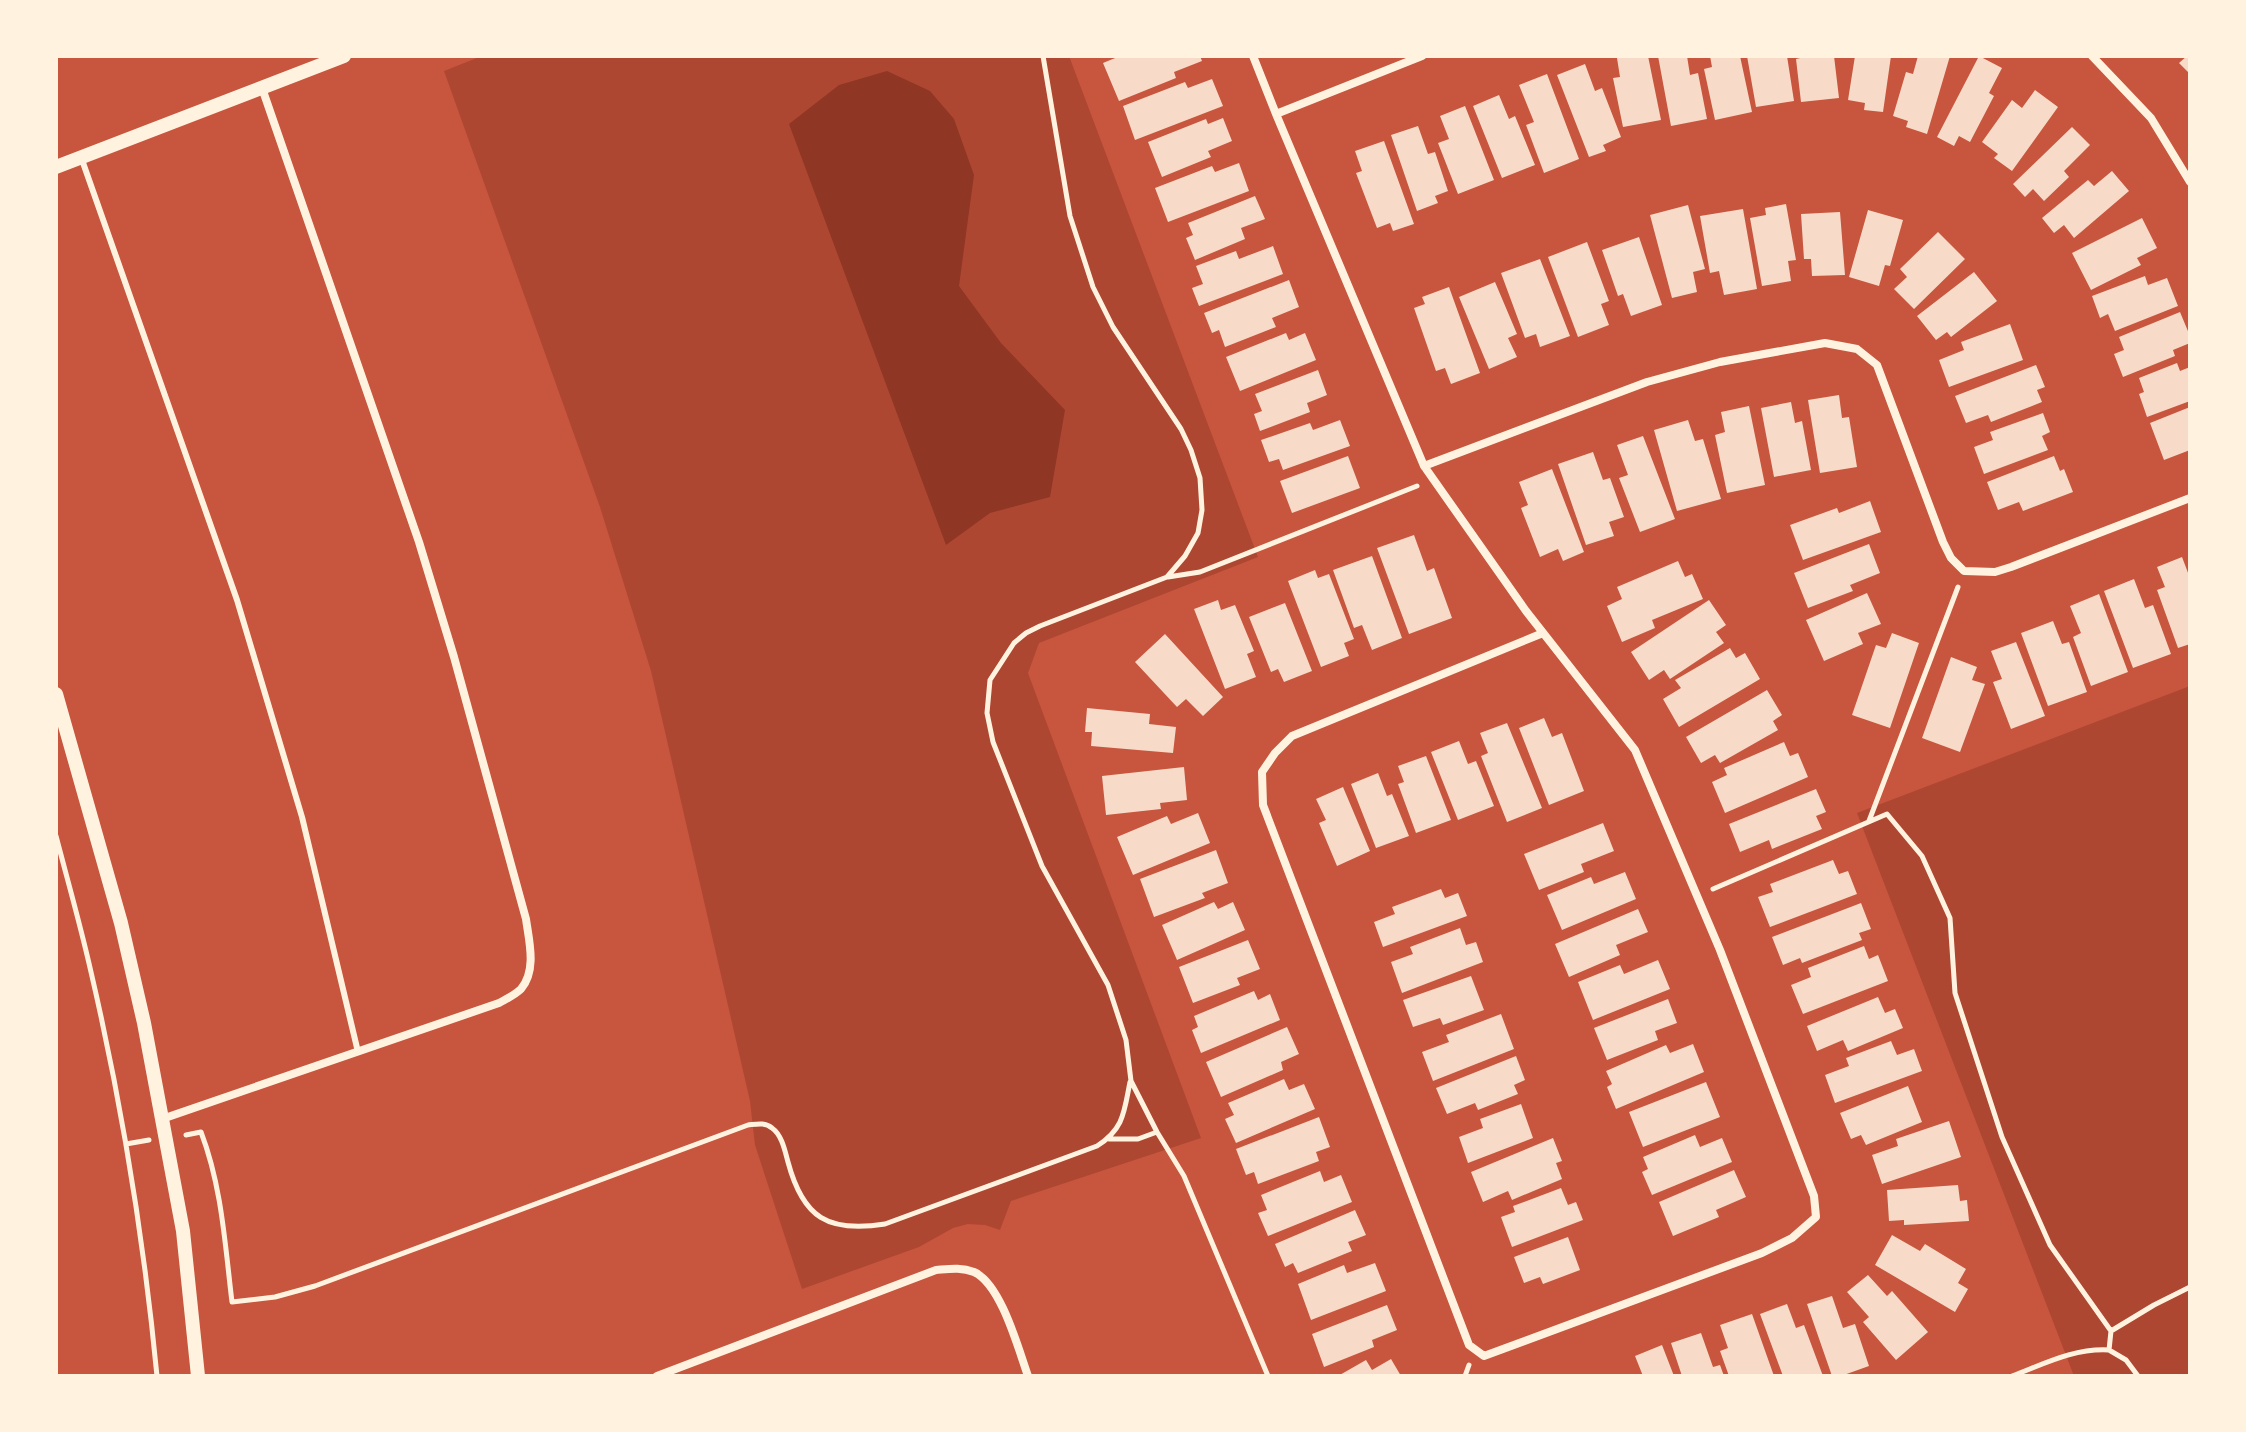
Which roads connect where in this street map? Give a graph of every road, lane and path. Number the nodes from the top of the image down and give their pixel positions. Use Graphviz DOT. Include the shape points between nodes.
graph roads {
  1 [pos="344,56"];
  2 [pos="1043,56"];
  3 [pos="1253,56"];
  4 [pos="1422,56"];
  5 [pos="2092,56"];
  6 [pos="262,88"];
  7 [pos="1276,114"];
  8 [pos="81,157"];
  9 [pos="56,167"];
  10 [pos="2190,182"];
  11 [pos="1424,466"];
  12 [pos="1434,479"];
  13 [pos="2190,498"];
  14 [pos="1964,571"];
  15 [pos="1167,577"];
  16 [pos="1543,633"];
  17 [pos="56,694"];
  18 [pos="1869,822"];
  19 [pos="56,836"];
  20 [pos="1697,896"];
  21 [pos="358,1052"];
  22 [pos="1131,1081"];
  23 [pos="162,1119"];
  24 [pos="1157,1132"];
  25 [pos="166,1138"];
  26 [pos="1108,1139"];
  27 [pos="126,1144"];
  28 [pos="2190,1287"];
  29 [pos="2111,1331"];
  30 [pos="2109,1350"];
  31 [pos="157,1376"];
  32 [pos="198,1376"];
  33 [pos="657,1376"];
  34 [pos="1028,1376"];
  35 [pos="1268,1376"];
  36 [pos="2012,1376"];
  37 [pos="2138,1376"];
  1 -- 6 [label="street"];
  2 -- 15 [label="path" via="1070,216 1093,287 1113,327 1181,429 1200,478 1198,533"];
  3 -- 7 [label="street"];
  4 -- 7 [label="street"];
  5 -- 10 [label="street" via="2151,118"];
  6 -- 8 [label="street"];
  6 -- 21 [label="street" via="419,542 530,947 530,974 520,990 499,1003"];
  7 -- 11 [label="street"];
  8 -- 9 [label="street"];
  8 -- 21 [label="lane" via="237,600 302,817"];
  11 -- 12 [label="street"];
  11 -- 14 [label="street" via="1647,382 1720,362 1825,343 1857,349 1877,365 1943,542"];
  12 -- 15 [label="path" via="1200,572"];
  12 -- 16 [label="street"];
  13 -- 14 [label="street" via="2011,567"];
  14 -- 18 [label="path"];
  15 -- 22 [label="path" via="1026,633 990,680 987,713 993,742 1042,866 1111,993 1126,1040"];
  16 -- 20 [label="street" via="1635,750"];
  16 -- 20 [label="street" via="1292,736 1262,772 1263,805 1469,1345 1484,1356 1762,1253 1792,1238 1816,1217 1814,1196"];
  17 -- 23 [label="street" via="121,923"];
  18 -- 20 [label="path"];
  18 -- 29 [label="path" via="1887,814 1922,856 1950,918 1955,993 2002,1137 2050,1245"];
  19 -- 27 [label="path"];
  21 -- 23 [label="street"];
  22 -- 24 [label="path"];
  22 -- 26 [label="path" via="1120,1125"];
  23 -- 25 [label="street"];
  24 -- 26 [label="path" via="1138,1139"];
  24 -- 35 [label="path" via="1184,1176"];
  25 -- 26 [label="path" via="201,1132 216,1179 232,1302 315,1286 748,1125 763,1123 774,1129 809,1209 845,1227 862,1228 885,1224"];
  25 -- 27 [label="path"];
  25 -- 32 [label="street" via="183,1231"];
  27 -- 31 [label="path"];
  28 -- 29 [label="path"];
  29 -- 30 [label="path"];
  30 -- 36 [label="path" via="2075,1353"];
  30 -- 37 [label="path"];
  33 -- 34 [label="street" via="936,1270 957,1268 975,1273 998,1296"];
}
